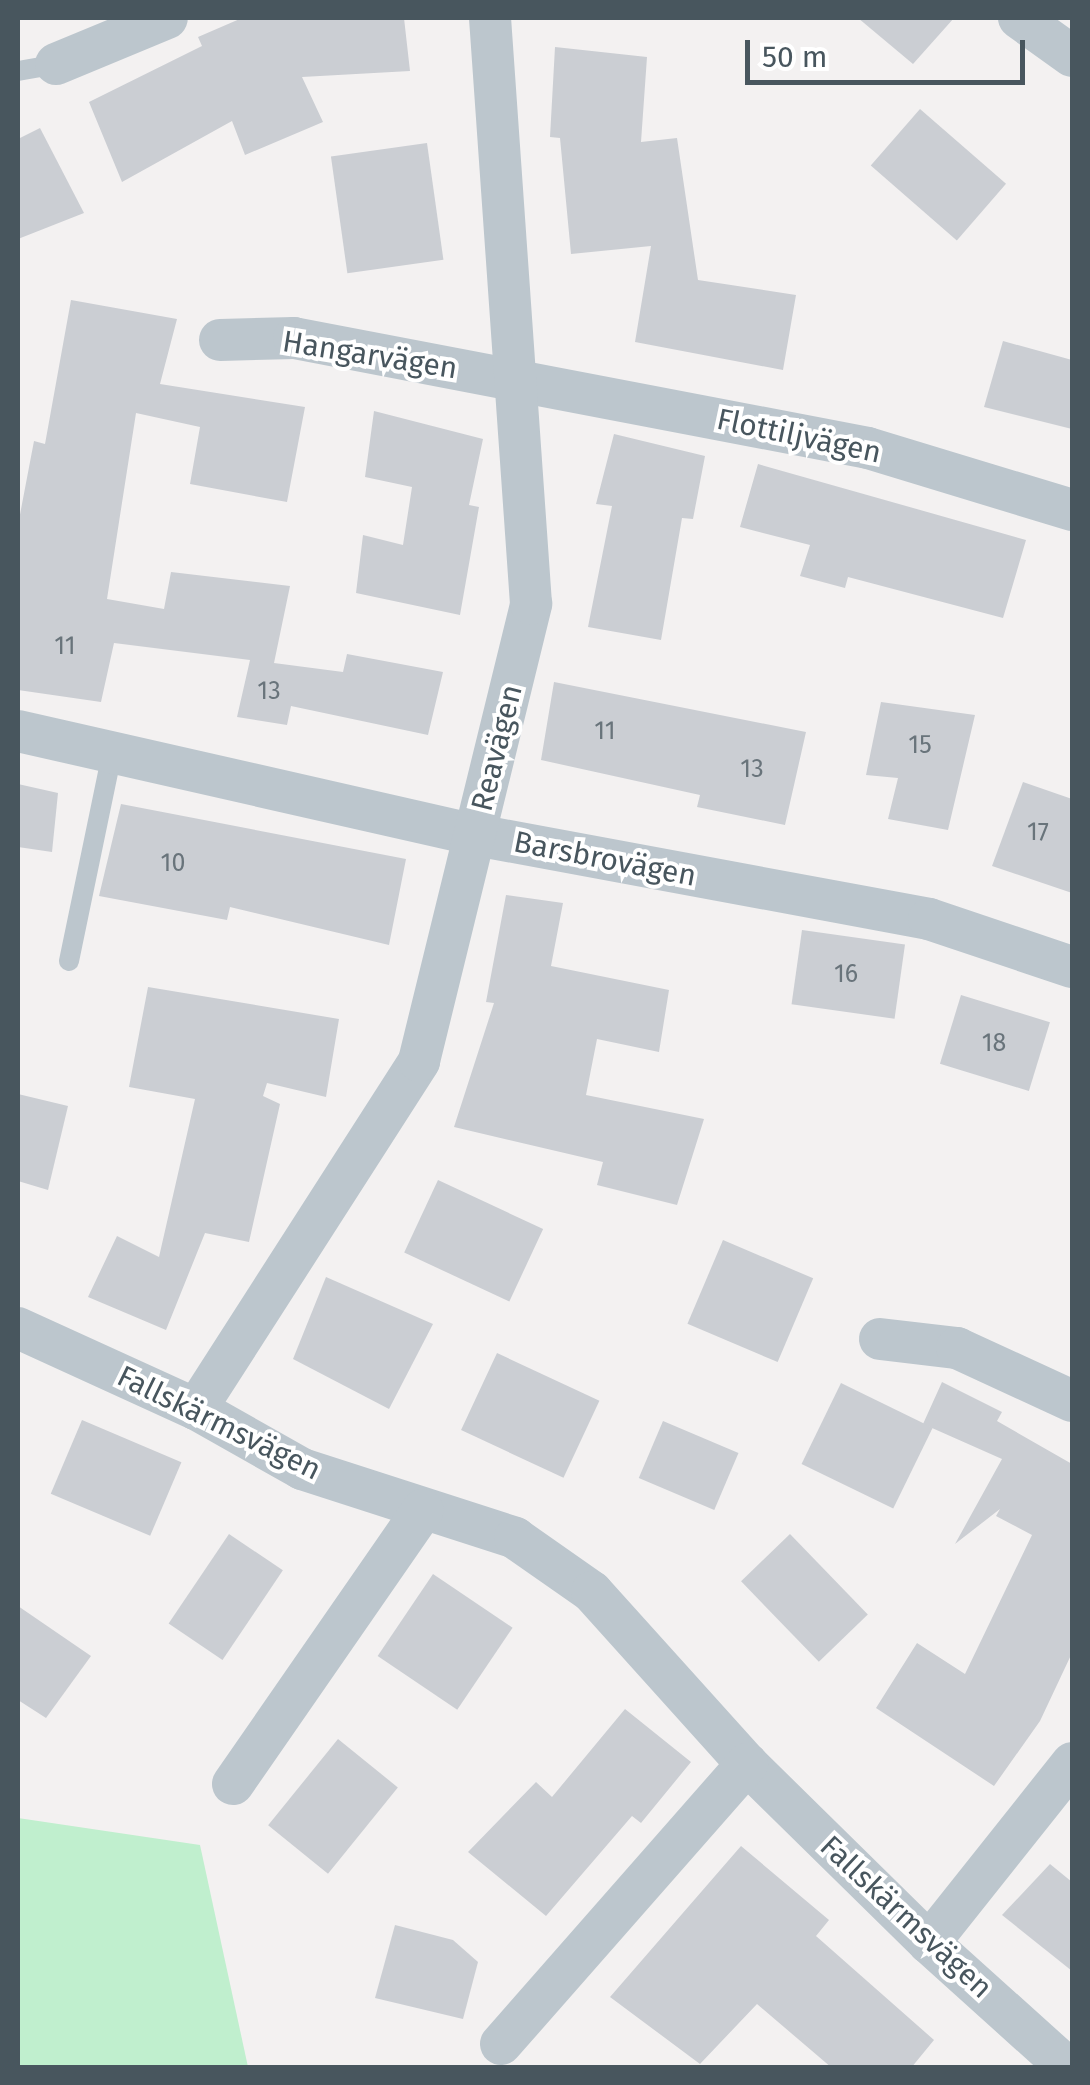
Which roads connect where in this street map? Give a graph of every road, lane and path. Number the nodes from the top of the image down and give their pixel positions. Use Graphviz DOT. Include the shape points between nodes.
graph roads {
  1 [pos="166,18"];
  2 [pos="490,18"];
  3 [pos="1019,18"];
  4 [pos="1072,56"];
  5 [pos="37,68"];
  6 [pos="220,340"];
  7 [pos="520,381"];
  8 [pos="1072,510"];
  9 [pos="18,732"];
  10 [pos="113,750"];
  11 [pos="476,835"];
  12 [pos="69,961"];
  13 [pos="1072,968"];
  14 [pos="18,1328"];
  15 [pos="880,1339"];
  16 [pos="1072,1401"];
  17 [pos="196,1408"];
  18 [pos="423,1510"];
  19 [pos="1072,1763"];
  20 [pos="747,1764"];
  21 [pos="234,1784"];
  22 [pos="929,1943"];
  23 [pos="502,2044"];
  24 [pos="1068,2068"];
  1 -- 5 [label="street"];
  2 -- 7 [label="street, Reavägen"];
  3 -- 4 [label="street"];
  6 -- 7 [label="street, Hangarvägen" via="294,338"];
  7 -- 8 [label="street, Flottiljvägen" via="868,448"];
  7 -- 11 [label="street, Reavägen" via="531,604"];
  9 -- 10 [label="street, Barsbrovägen"];
  10 -- 11 [label="street, Barsbrovägen"];
  10 -- 12 [label="lane"];
  11 -- 13 [label="street, Barsbrovägen" via="929,919"];
  11 -- 17 [label="street, Reavägen" via="419,1062"];
  14 -- 17 [label="street, Fallskärmsvägen"];
  15 -- 16 [label="street" via="957,1348"];
  17 -- 18 [label="street, Fallskärmsvägen" via="302,1469"];
  18 -- 20 [label="street, Fallskärmsvägen" via="515,1538 592,1592"];
  18 -- 21 [label="street"];
  19 -- 22 [label="street"];
  20 -- 22 [label="street, Fallskärmsvägen"];
  20 -- 23 [label="street"];
  22 -- 24 [label="street, Fallskärmsvägen"];
}
